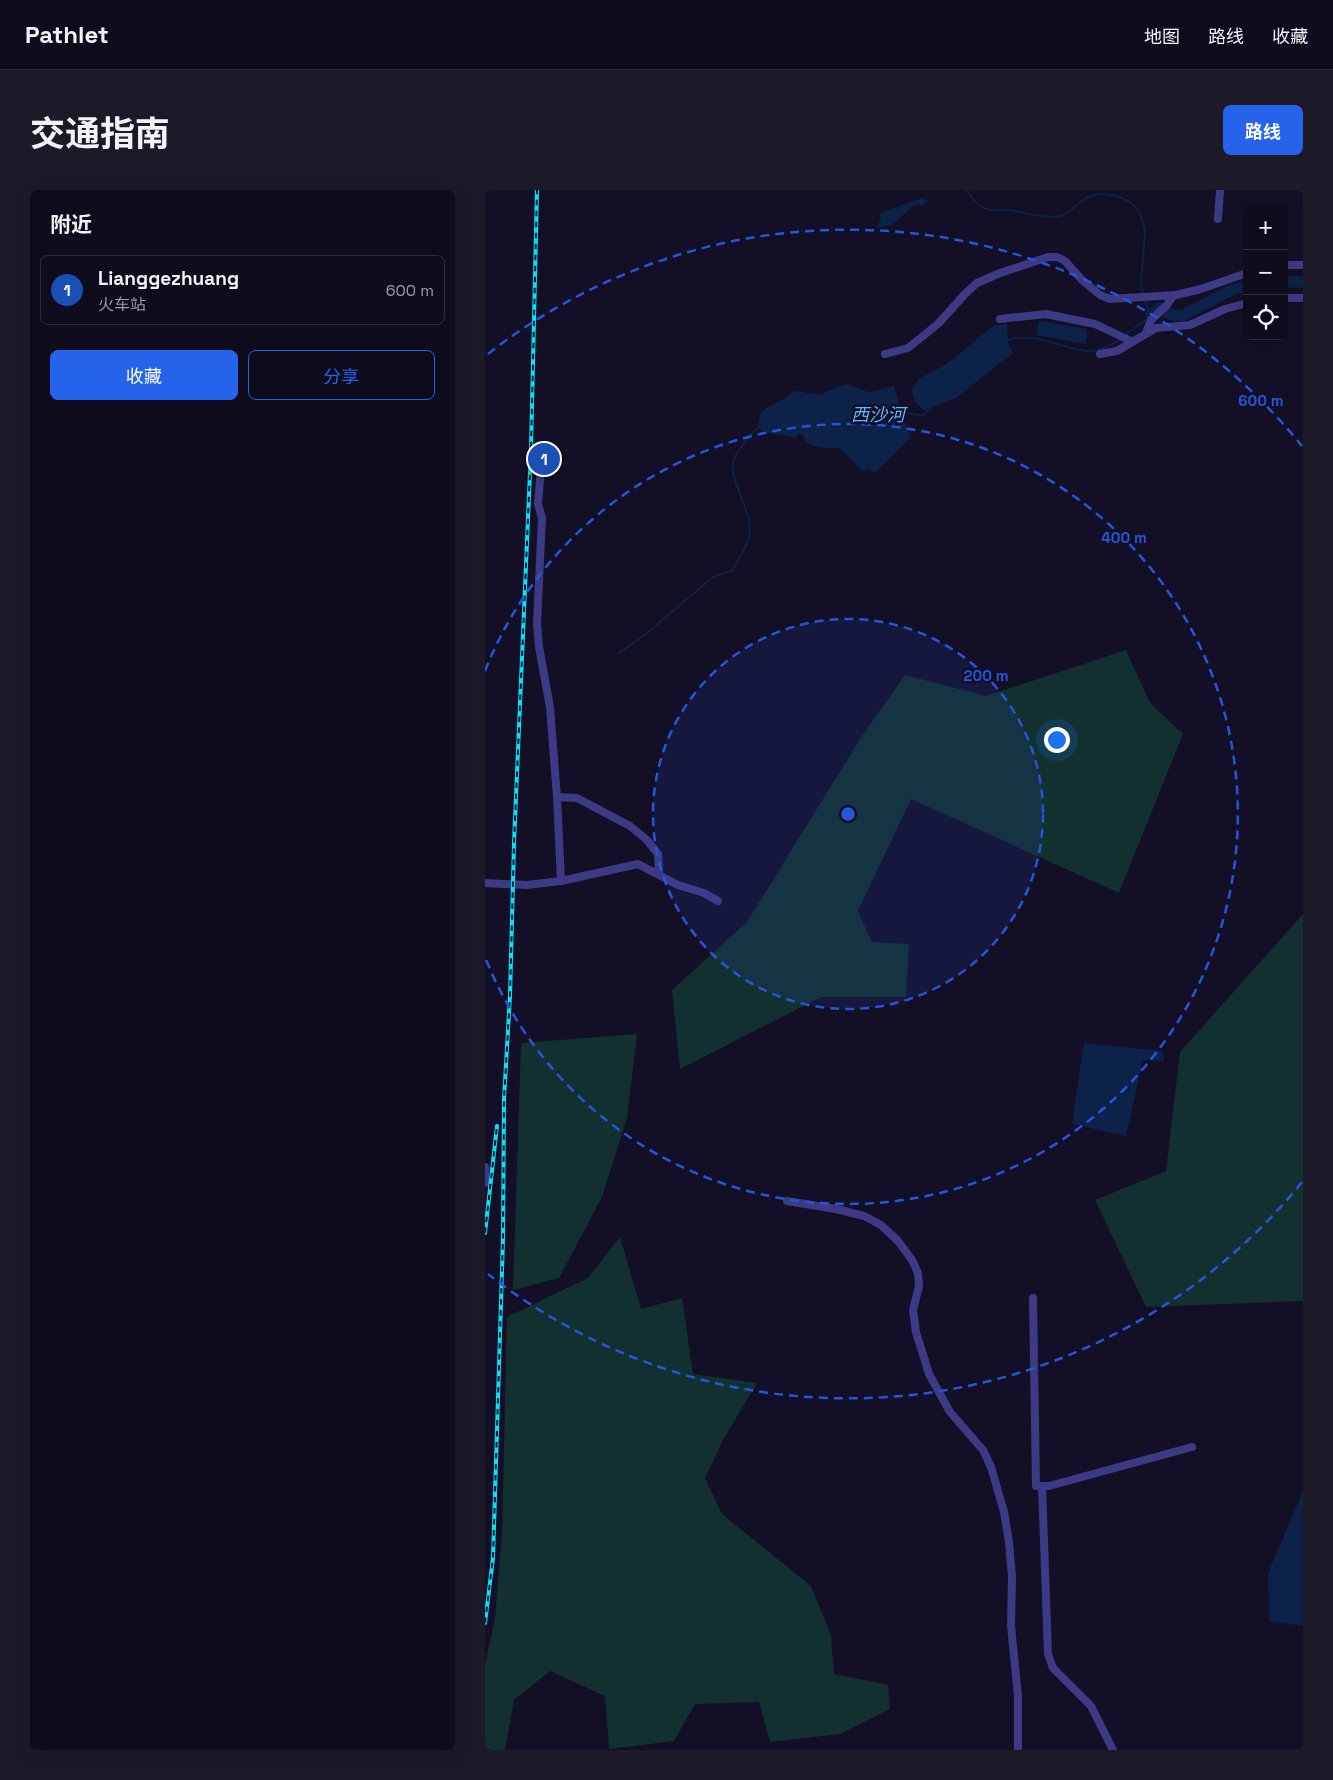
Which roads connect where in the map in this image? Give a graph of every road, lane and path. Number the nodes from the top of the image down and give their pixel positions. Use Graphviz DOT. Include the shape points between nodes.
graph roads {
  1 [pos="1220,190"];
  2 [pos="1218,219"];
  3 [pos="1288,264"];
  4 [pos="1303,265"];
  5 [pos="1243,273"];
  6 [pos="1174,295"];
  7 [pos="1288,298"];
  8 [pos="1303,298"];
  9 [pos="1243,304"];
  10 [pos="1000,319"];
  11 [pos="1146,334"];
  12 [pos="1131,341"];
  13 [pos="885,354"];
  14 [pos="1100,354"];
  15 [pos="540,479"];
  16 [pos="557,797"];
  17 [pos="659,873"];
  18 [pos="561,881"];
  19 [pos="485,883"];
  20 [pos="718,902"];
  21 [pos="485,1167"];
  22 [pos="485,1183"];
  23 [pos="787,1201"];
  24 [pos="1033,1298"];
  25 [pos="1191,1447"];
  26 [pos="1043,1486"];
  27 [pos="1018,1750"];
  28 [pos="1113,1750"];
  1 -- 2 [label="street"];
  3 -- 4 [label="street"];
  5 -- 6 [label="street"];
  6 -- 11 [label="street" via="1151,320"];
  6 -- 13 [label="street" via="1110,299 1082,280 1065,260 1048,257 977,283 939,324 909,348"];
  7 -- 8 [label="street"];
  9 -- 11 [label="street" via="1190,325 1156,328"];
  10 -- 12 [label="street" via="1046,314 1095,324"];
  11 -- 12 [label="street"];
  12 -- 14 [label="street" via="1117,351"];
  15 -- 16 [label="street" via="542,518 537,624 550,707"];
  16 -- 17 [label="street" via="577,798 630,826 647,840 657,854"];
  16 -- 18 [label="street"];
  17 -- 18 [label="street" via="638,864"];
  17 -- 20 [label="street"];
  18 -- 19 [label="street" via="527,885"];
  21 -- 22 [label="street"];
  23 -- 27 [label="street" via="864,1216 881,1225 899,1241 918,1273 919,1286 913,1310 929,1374 950,1412 983,1450 1004,1512 1009,1542"];
  24 -- 26 [label="street" via="1036,1486"];
  25 -- 26 [label="street"];
  26 -- 28 [label="street" via="1048,1654 1053,1668 1091,1706"];
}
